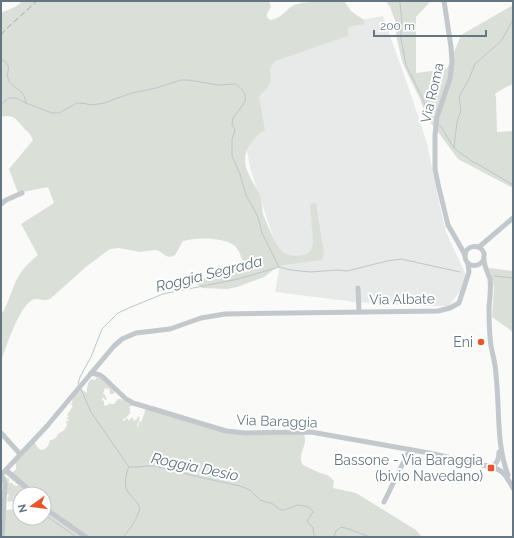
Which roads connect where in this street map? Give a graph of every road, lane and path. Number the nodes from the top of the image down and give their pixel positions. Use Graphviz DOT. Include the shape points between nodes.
graph roads {
  1 [pos="444,1"];
  2 [pos="22,193"];
  3 [pos="1,204"];
  4 [pos="513,218"];
  5 [pos="454,236"];
  6 [pos="491,237"];
  7 [pos="476,247"];
  8 [pos="483,252"];
  9 [pos="465,255"];
  10 [pos="484,259"];
  11 [pos="468,263"];
  12 [pos="475,265"];
  13 [pos="469,272"];
  14 [pos="487,272"];
  15 [pos="358,288"];
  16 [pos="359,312"];
  17 [pos="91,373"];
  18 [pos="1,433"];
  19 [pos="500,440"];
  20 [pos="411,450"];
  21 [pos="20,454"];
  22 [pos="503,464"];
  23 [pos="492,467"];
  24 [pos="3,473"];
  25 [pos="22,486"];
  26 [pos="513,488"];
  27 [pos="384,502"];
  28 [pos="52,513"];
  29 [pos="2,537"];
  30 [pos="86,537"];
  1 -- 5 [label="street, Via Roma" via="452,62 450,79 437,117 435,159 436,176 446,219"];
  2 -- 3 [label="street"];
  4 -- 6 [label="street"];
  5 -- 7 [label="street"];
  5 -- 9 [label="street, Via Roma"];
  6 -- 7 [label="street"];
  6 -- 8 [label="street"];
  7 -- 8 [label="street"];
  7 -- 9 [label="street" via="467,249"];
  8 -- 10 [label="street"];
  9 -- 11 [label="street"];
  10 -- 12 [label="street"];
  10 -- 14 [label="street, Via Baraggia"];
  11 -- 12 [label="street"];
  11 -- 13 [label="street, Via Albate"];
  12 -- 13 [label="street, Via Albate"];
  12 -- 14 [label="street"];
  13 -- 16 [label="street, Via Albate" via="459,303 450,308 438,311"];
  14 -- 19 [label="street, Via Baraggia" via="490,280 489,330 496,374"];
  15 -- 16 [label="street"];
  16 -- 17 [label="street, Via Albate" via="225,314 201,318 170,329 136,333 122,339"];
  17 -- 20 [label="street, Via Baraggia" via="100,375 133,403 226,431 311,432"];
  17 -- 21 [label="street, Via Albate"];
  18 -- 21 [label="street"];
  19 -- 22 [label="street, Via Baraggia"];
  19 -- 23 [label="street" via="499,458"];
  20 -- 23 [label="street, Via Baraggia"];
  20 -- 27 [label="street"];
  21 -- 24 [label="street, Via Albate"];
  22 -- 23 [label="street"];
  22 -- 26 [label="street, Via Baraggia"];
  23 -- 26 [label="street, Via Baraggia" via="504,473"];
  24 -- 25 [label="street"];
  24 -- 29 [label="street" via="5,484"];
  28 -- 30 [label="street"];
}
